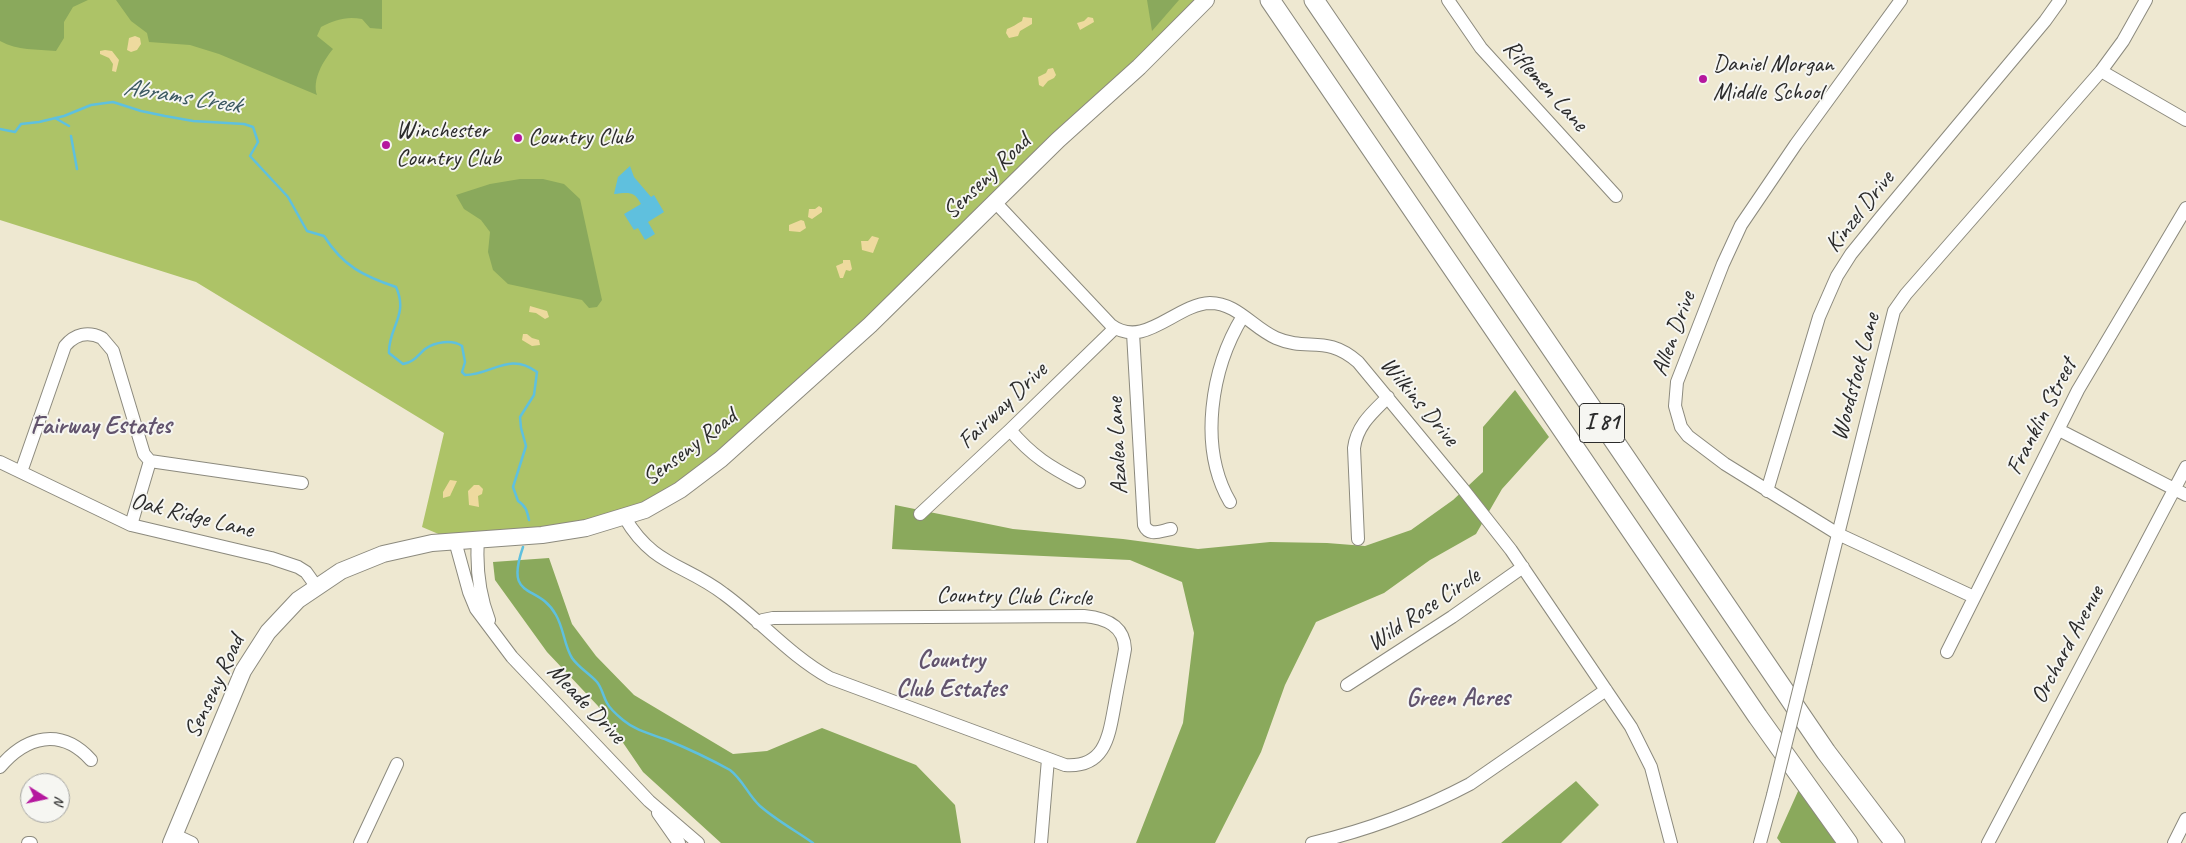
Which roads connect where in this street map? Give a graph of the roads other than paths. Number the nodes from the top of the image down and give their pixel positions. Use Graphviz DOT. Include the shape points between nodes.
graph roads {
  1 [pos="1206,0"];
  2 [pos="1270,0"];
  3 [pos="1314,0"];
  4 [pos="1448,0"];
  5 [pos="1901,0"];
  6 [pos="2060,0"];
  7 [pos="2146,0"];
  8 [pos="2101,71"];
  9 [pos="2186,120"];
  10 [pos="1616,196"];
  11 [pos="994,202"];
  12 [pos="2186,208"];
  13 [pos="1244,316"];
  14 [pos="1115,328"];
  15 [pos="1133,333"];
  16 [pos="1388,397"];
  17 [pos="1010,430"];
  18 [pos="2059,430"];
  19 [pos="150,461"];
  20 [pos="0,462"];
  21 [pos="2186,467"];
  22 [pos="21,472"];
  23 [pos="1079,482"];
  24 [pos="302,483"];
  25 [pos="2174,489"];
  26 [pos="1767,491"];
  27 [pos="2186,495"];
  28 [pos="1230,502"];
  29 [pos="920,514"];
  30 [pos="626,518"];
  31 [pos="131,525"];
  32 [pos="1171,529"];
  33 [pos="1838,534"];
  34 [pos="478,539"];
  35 [pos="1358,539"];
  36 [pos="455,541"];
  37 [pos="1523,567"];
  38 [pos="316,586"];
  39 [pos="1974,598"];
  40 [pos="758,623"];
  41 [pos="494,634"];
  42 [pos="1947,652"];
  43 [pos="1347,685"];
  44 [pos="1606,690"];
  45 [pos="1048,759"];
  46 [pos="91,760"];
  47 [pos="397,764"];
  48 [pos="0,767"];
  49 [pos="649,801"];
  50 [pos="2186,820"];
  51 [pos="173,839"];
  52 [pos="192,843"];
  53 [pos="360,843"];
  54 [pos="679,843"];
  55 [pos="698,843"];
  56 [pos="1040,843"];
  57 [pos="1312,843"];
  58 [pos="1671,843"];
  59 [pos="1760,843"];
  60 [pos="1848,843"];
  61 [pos="1895,843"];
  62 [pos="1988,843"];
  63 [pos="2174,843"];
  1 -- 11 [label="main road, Senseny Road"];
  2 -- 60 [label="highway, I 81" via="1758,718"];
  3 -- 61 [label="highway, I 81" via="1822,745"];
  4 -- 10 [label="street, Riflemen Lane" via="1481,48"];
  5 -- 26 [label="street, Allen Drive" via="1741,225 1677,382 1675,406 1681,427 1688,436"];
  6 -- 26 [label="street, Kinzel Drive" via="1851,254 1819,317"];
  7 -- 8 [label="street, Woodstock Lane" via="2123,41"];
  8 -- 9 [label="street"];
  8 -- 33 [label="street, Woodstock Lane" via="1898,304 1886,335"];
  11 -- 14 [label="street"];
  11 -- 30 [label="main road, Senseny Road" via="870,325 721,459 662,501"];
  12 -- 18 [label="street, Franklin Street" via="2078,390"];
  13 -- 15 [label="street, Wilkins Drive" via="1227,306 1201,304 1147,330"];
  13 -- 16 [label="street, Wilkins Drive" via="1277,339 1341,349 1358,362"];
  13 -- 28 [label="street" via="1228,343 1213,395 1214,454 1223,490"];
  14 -- 15 [label="street"];
  14 -- 17 [label="street, Fairway Drive"];
  15 -- 32 [label="street, Azalea Lane" via="1144,525 1148,532 1153,533"];
  16 -- 35 [label="street" via="1364,421 1355,440"];
  16 -- 37 [label="street, Wilkins Drive"];
  17 -- 23 [label="street" via="1026,449 1047,465"];
  17 -- 29 [label="street, Fairway Drive"];
  18 -- 25 [label="street"];
  18 -- 39 [label="street, Franklin Street"];
  19 -- 22 [label="street" via="144,454 113,351 102,338 82,334 65,346"];
  19 -- 24 [label="street"];
  19 -- 31 [label="street"];
  20 -- 22 [label="street, Oak Ridge Lane"];
  21 -- 25 [label="street, Orchard Avenue"];
  22 -- 31 [label="street, Oak Ridge Lane"];
  25 -- 27 [label="street"];
  25 -- 62 [label="street, Orchard Avenue"];
  26 -- 33 [label="street, Allen Drive"];
  30 -- 34 [label="main road, Senseny Road" via="570,532"];
  30 -- 40 [label="street, Country Club Circle" via="633,531 656,555 711,585"];
  31 -- 38 [label="street, Oak Ridge Lane" via="271,558 298,567"];
  33 -- 39 [label="street, Allen Drive"];
  33 -- 59 [label="street, Woodstock Lane, bridge"];
  34 -- 36 [label="main road, Senseny Road"];
  34 -- 41 [label="street, Meade Drive" via="476,560 481,596"];
  36 -- 38 [label="main road, Senseny Road" via="383,554 341,570"];
  36 -- 41 [label="street, Meade Drive" via="469,592"];
  37 -- 43 [label="street, Wild Rose Circle"];
  37 -- 44 [label="street, Wilkins Drive"];
  38 -- 51 [label="main road, Senseny Road" via="268,632 243,671"];
  39 -- 42 [label="street, Franklin Street"];
  40 -- 45 [label="street, Country Club Circle" via="795,656 830,678"];
  40 -- 45 [label="street, Country Club Circle" via="773,618 1084,616 1106,620 1119,629 1125,643 1107,741 1097,756 1081,764 1065,765"];
  41 -- 49 [label="street, Meade Drive"];
  44 -- 57 [label="street" via="1470,784 1374,827"];
  44 -- 58 [label="street, Wilkins Drive" via="1631,727 1651,767"];
  45 -- 56 [label="street"];
  46 -- 48 [label="street" via="68,742 49,739 28,744"];
  47 -- 53 [label="street"];
  49 -- 54 [label="street, Meade Drive"];
  49 -- 55 [label="street, Meade Drive"];
  50 -- 63 [label="street"];
  51 -- 52 [label="street"];
}
